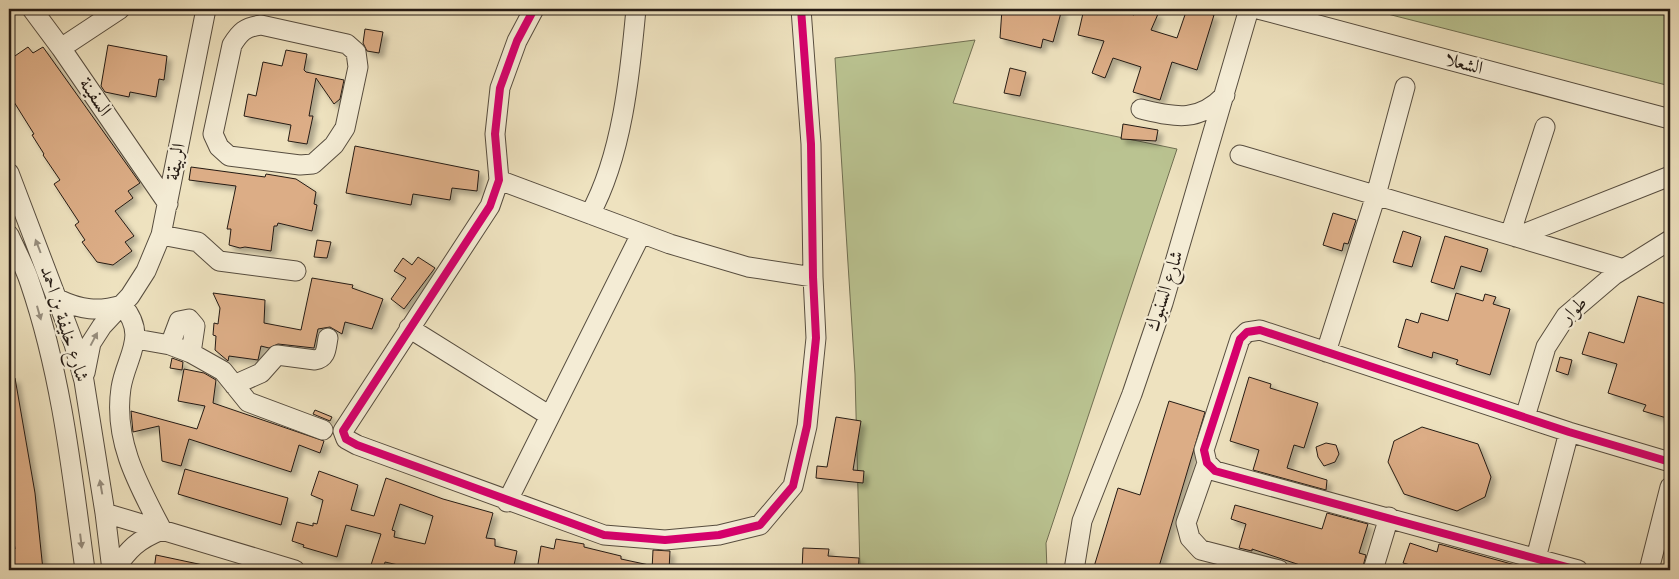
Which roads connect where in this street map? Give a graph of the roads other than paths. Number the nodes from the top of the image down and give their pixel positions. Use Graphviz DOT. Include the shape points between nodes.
graph roads {
  1 [pos="32,9"];
  2 [pos="120,9"];
  3 [pos="206,9"];
  4 [pos="534,9"];
  5 [pos="636,9"];
  6 [pos="801,9"];
  7 [pos="1249,9"];
  8 [pos="1258,9"];
  9 [pos="261,17"];
  10 [pos="61,48"];
  11 [pos="1404,88"];
  12 [pos="1225,95"];
  13 [pos="1141,108"];
  14 [pos="1670,119"];
  15 [pos="1546,127"];
  16 [pos="1240,155"];
  17 [pos="9,173"];
  18 [pos="1670,176"];
  19 [pos="499,180"];
  20 [pos="1376,195"];
  21 [pos="168,204"];
  22 [pos="590,214"];
  23 [pos="641,234"];
  24 [pos="9,235"];
  25 [pos="161,235"];
  26 [pos="1513,236"];
  27 [pos="1670,240"];
  28 [pos="1624,269"];
  29 [pos="296,271"];
  30 [pos="813,277"];
  31 [pos="58,298"];
  32 [pos="122,305"];
  33 [pos="409,328"];
  34 [pos="328,338"];
  35 [pos="136,339"];
  36 [pos="170,345"];
  37 [pos="1326,352"];
  38 [pos="191,353"];
  39 [pos="84,381"];
  40 [pos="234,385"];
  41 [pos="550,416"];
  42 [pos="1525,417"];
  43 [pos="323,430"];
  44 [pos="1569,432"];
  45 [pos="1670,462"];
  46 [pos="1206,463"];
  47 [pos="1670,488"];
  48 [pos="507,502"];
  49 [pos="105,513"];
  50 [pos="1389,517"];
  51 [pos="162,530"];
  52 [pos="1536,558"];
  53 [pos="85,570"];
  54 [pos="113,570"];
  55 [pos="295,570"];
  56 [pos="1074,570"];
  57 [pos="1280,570"];
  58 [pos="1373,570"];
  59 [pos="1578,570"];
  60 [pos="1650,570"];
  1 -- 10 [label="street, السفينة"];
  2 -- 10 [label="street"];
  3 -- 21 [label="street, الربيقة"];
  4 -- 19 [label="street" via="517,41 500,88 495,134"];
  5 -- 22 [label="street" via="618,142 601,194"];
  6 -- 30 [label="street" via="812,144"];
  7 -- 12 [label="street, شارع السنبوك"];
  8 -- 14 [label="street, الشعلا"];
  9 -- 9 [label="street" via="347,44 356,52 358,68 345,128 334,145 313,164 229,156 219,147 213,134 232,44 240,32"];
  10 -- 21 [label="street, السفينة"];
  11 -- 20 [label="street"];
  12 -- 13 [label="street" via="1215,106 1199,114 1170,116"];
  12 -- 56 [label="street, شارع السنبوك" via="1132,394 1082,521"];
  15 -- 26 [label="street"];
  16 -- 20 [label="street"];
  31 -- 17 [label="street, شارع خليفة بن احمد, one-way"];
  18 -- 26 [label="street"];
  19 -- 22 [label="street"];
  19 -- 33 [label="street" via="490,206"];
  20 -- 26 [label="street"];
  20 -- 37 [label="street"];
  21 -- 25 [label="street, الربيقة"];
  22 -- 23 [label="street"];
  23 -- 30 [label="street" via="748,267"];
  23 -- 41 [label="street"];
  24 -- 53 [label="street, شارع خليفة بن احمد, one-way" via="30,282 54,368 72,460"];
  25 -- 29 [label="street" via="198,242 218,261"];
  25 -- 32 [label="street, الربيقة" via="146,271"];
  26 -- 28 [label="street"];
  27 -- 28 [label="street, طوار"];
  28 -- 42 [label="street, طوار" via="1604,282 1555,330 1546,347"];
  30 -- 48 [label="street" via="816,338 807,426 793,486 760,525 719,535 665,540 622,537 604,535"];
  31 -- 32 [label="street" via="89,310"];
  31 -- 39 [label="street, شارع خليفة بن احمد"];
  32 -- 35 [label="street" via="133,321"];
  39 -- 32 [label="street, الربيقة, one-way" via="92,343 102,326"];
  33 -- 41 [label="street"];
  33 -- 48 [label="street" via="343,430 346,438"];
  34 -- 40 [label="street" via="325,354 319,360 277,356 262,373"];
  35 -- 36 [label="street"];
  35 -- 51 [label="street" via="121,388 124,444 142,492"];
  36 -- 38 [label="street"];
  36 -- 38 [label="street" via="179,321 189,319 196,326"];
  37 -- 42 [label="street"];
  37 -- 46 [label="street" via="1260,330 1247,332 1240,339 1204,450"];
  38 -- 40 [label="street" via="223,371"];
  49 -- 39 [label="street, شارع خليفة بن احمد, one-way"];
  40 -- 43 [label="street" via="248,402"];
  41 -- 48 [label="street"];
  42 -- 44 [label="street"];
  44 -- 45 [label="street"];
  44 -- 52 [label="street"];
  46 -- 50 [label="street" via="1215,471"];
  46 -- 57 [label="street" via="1186,522 1190,538 1201,550"];
  47 -- 60 [label="street"];
  49 -- 51 [label="street"];
  49 -- 54 [label="street, شارع خليفة بن احمد"];
  50 -- 52 [label="street"];
  50 -- 58 [label="street"];
  51 -- 54 [label="street" via="142,538"];
  51 -- 55 [label="street"];
  52 -- 59 [label="street"];
}
